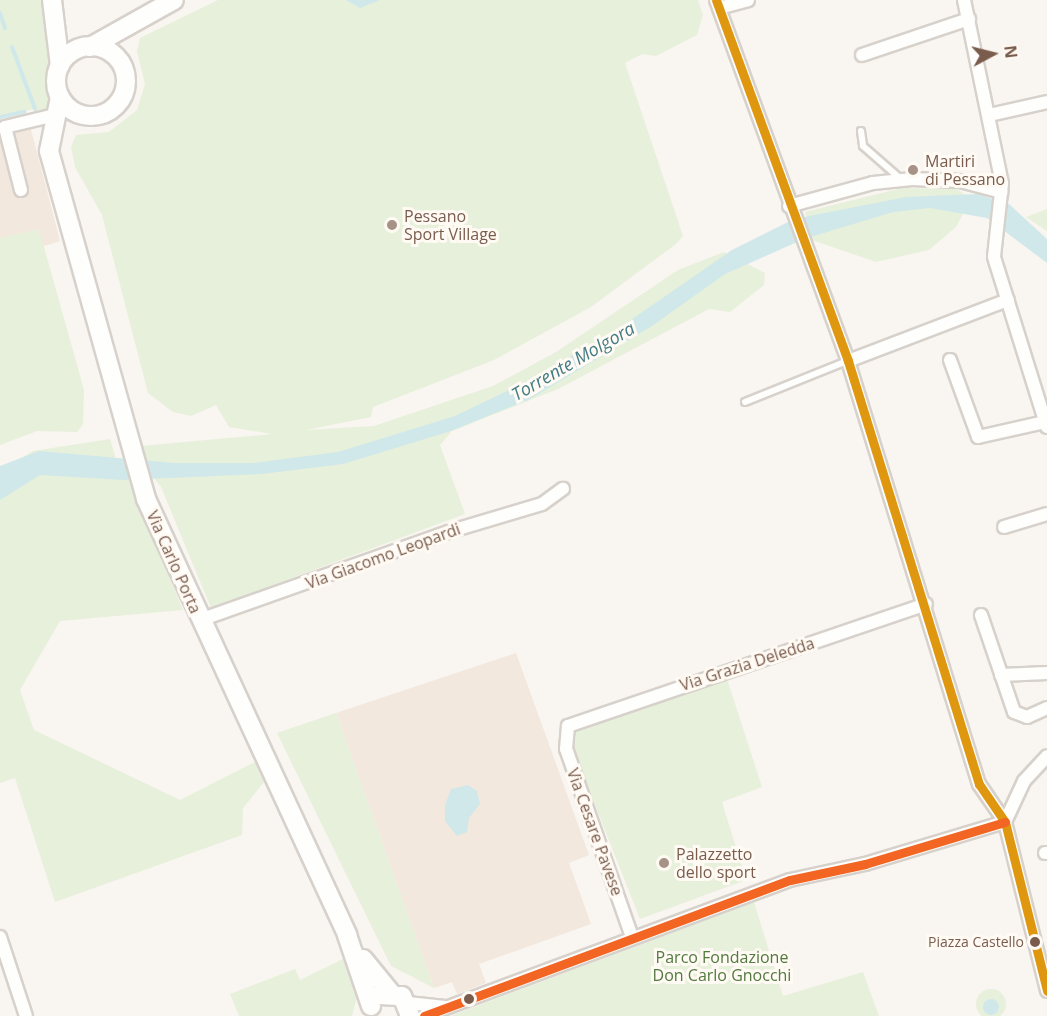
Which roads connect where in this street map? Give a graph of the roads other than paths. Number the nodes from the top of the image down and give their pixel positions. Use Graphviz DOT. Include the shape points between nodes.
graph roads {
  1 [pos="52,0"];
  2 [pos="174,0"];
  3 [pos="748,0"];
  4 [pos="964,0"];
  5 [pos="717,4"];
  6 [pos="138,17"];
  7 [pos="969,19"];
  8 [pos="88,47"];
  9 [pos="862,55"];
  10 [pos="60,66"];
  11 [pos="121,66"];
  12 [pos="60,97"];
  13 [pos="1047,102"];
  14 [pos="76,113"];
  15 [pos="55,115"];
  16 [pos="989,115"];
  17 [pos="861,131"];
  18 [pos="53,171"];
  19 [pos="902,180"];
  20 [pos="21,190"];
  21 [pos="1002,192"];
  22 [pos="791,210"];
  23 [pos="1008,300"];
  24 [pos="950,360"];
  25 [pos="848,361"];
  26 [pos="745,402"];
  27 [pos="1046,425"];
  28 [pos="563,489"];
  29 [pos="1047,514"];
  30 [pos="1004,527"];
  31 [pos="926,604"];
  32 [pos="981,615"];
  33 [pos="200,620"];
  34 [pos="1047,674"];
  35 [pos="1001,675"];
  36 [pos="1047,708"];
  37 [pos="568,726"];
  38 [pos="1047,756"];
  39 [pos="1005,822"];
  40 [pos="347,935"];
  41 [pos="0,937"];
  42 [pos="632,937"];
  43 [pos="1046,987"];
  44 [pos="390,992"];
  45 [pos="449,1006"];
  46 [pos="409,1010"];
  47 [pos="370,1012"];
  48 [pos="26,1016"];
  49 [pos="424,1016"];
  1 -- 8 [label="street" via="62,28"];
  1 -- 10 [label="street"];
  2 -- 6 [label="street"];
  3 -- 5 [label="street"];
  4 -- 7 [label="street"];
  5 -- 22 [label="street"];
  6 -- 8 [label="street"];
  6 -- 11 [label="street" via="122,35"];
  7 -- 9 [label="street"];
  7 -- 16 [label="street"];
  8 -- 10 [label="street"];
  8 -- 11 [label="street" via="107,51"];
  10 -- 12 [label="street"];
  11 -- 14 [label="street" via="125,86 116,105 98,115"];
  12 -- 14 [label="street"];
  12 -- 15 [label="street, Via Carlo Porta"];
  13 -- 16 [label="street"];
  14 -- 18 [label="street, Via Carlo Porta" via="55,141"];
  15 -- 18 [label="street, Via Carlo Porta" via="48,144"];
  15 -- 20 [label="street" via="5,127"];
  16 -- 21 [label="street"];
  17 -- 19 [label="lane" via="863,146"];
  18 -- 33 [label="street, Via Carlo Porta" via="146,499"];
  19 -- 21 [label="street" via="952,180"];
  19 -- 22 [label="street"];
  21 -- 23 [label="street" via="994,257"];
  22 -- 25 [label="street"];
  23 -- 25 [label="street"];
  23 -- 27 [label="street"];
  24 -- 27 [label="street" via="978,437"];
  25 -- 26 [label="lane"];
  25 -- 31 [label="street"];
  28 -- 33 [label="street, Via Giacomo Leopardi" via="542,504"];
  29 -- 30 [label="street"];
  31 -- 37 [label="street, Via Grazia Deledda"];
  31 -- 39 [label="street" via="981,788"];
  32 -- 35 [label="street"];
  33 -- 40 [label="street, Via Carlo Porta"];
  34 -- 35 [label="street"];
  35 -- 36 [label="street" via="1016,715 1030,716"];
  37 -- 42 [label="street, Via Cesare Pavese" via="566,750"];
  38 -- 39 [label="street" via="1024,781"];
  39 -- 42 [label="street" via="865,864 790,880"];
  39 -- 43 [label="street"];
  40 -- 44 [label="street, Via Carlo Porta"];
  40 -- 47 [label="street, Via Carlo Porta"];
  41 -- 48 [label="street"];
  42 -- 45 [label="street"];
  44 -- 46 [label="street"];
  44 -- 47 [label="street"];
  45 -- 46 [label="street"];
  45 -- 49 [label="street"];
}
